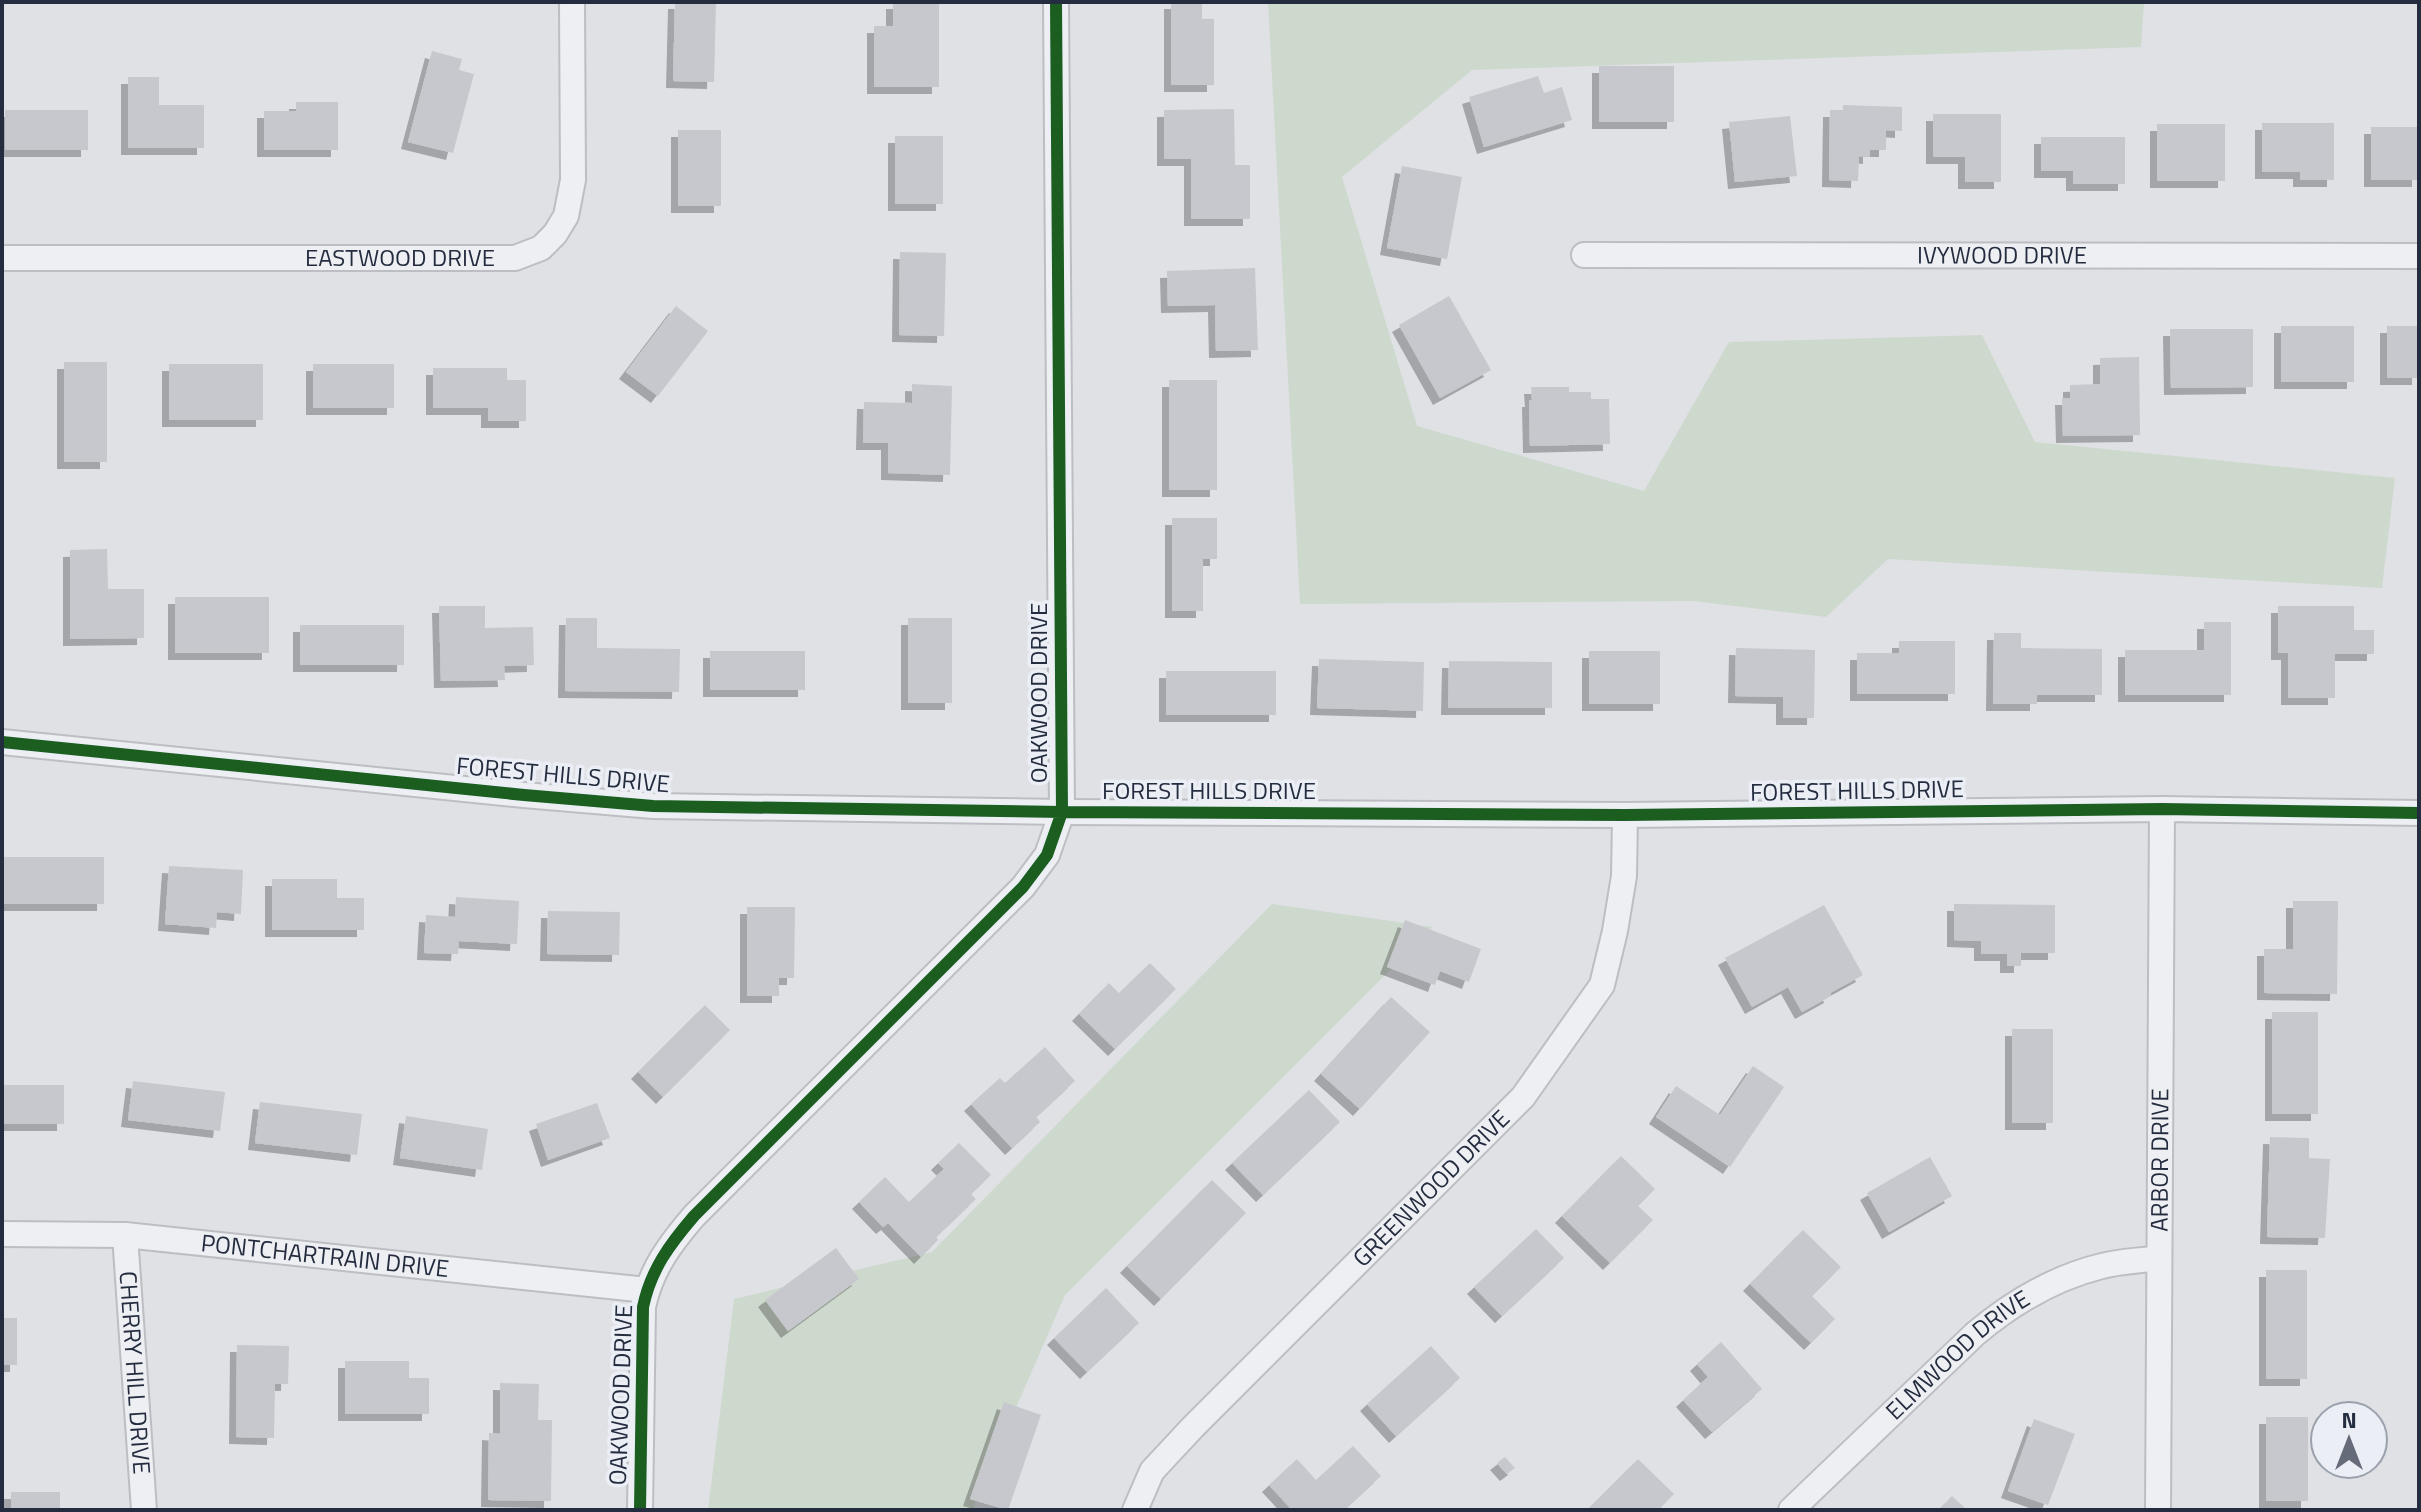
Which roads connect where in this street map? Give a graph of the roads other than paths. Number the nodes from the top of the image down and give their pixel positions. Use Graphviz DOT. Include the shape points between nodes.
graph roads {
  1 [pos="572,2"];
  2 [pos="1056,2"];
  3 [pos="1584,255"];
  4 [pos="2419,256"];
  5 [pos="2,258"];
  6 [pos="2,742"];
  7 [pos="2162,809"];
  8 [pos="1062,812"];
  9 [pos="2419,813"];
  10 [pos="1625,815"];
  11 [pos="2,1234"];
  12 [pos="125,1235"];
  13 [pos="2158,1258"];
  14 [pos="647,1290"];
  15 [pos="144,1510"];
  16 [pos="640,1510"];
  17 [pos="1135,1510"];
  18 [pos="1791,1510"];
  19 [pos="2158,1510"];
  1 -- 5 [label="street, EASTWOOD DRIVE" via="573,180 566,216 541,248 515,258"];
  2 -- 8 [label="street, OAKWOOD DRIVE"];
  3 -- 4 [label="street, IVYWOOD DRIVE"];
  6 -- 8 [label="street, FOREST HILLS DRIVE" via="653,806"];
  7 -- 9 [label="street, FOREST HILLS DRIVE"];
  7 -- 10 [label="street, FOREST HILLS DRIVE"];
  7 -- 13 [label="street, ARBOR DRIVE"];
  8 -- 10 [label="street, FOREST HILLS DRIVE"];
  8 -- 14 [label="street, OAKWOOD DRIVE" via="1047,855 1023,887 694,1216 656,1266"];
  10 -- 17 [label="street, GREENWOOD DRIVE" via="1624,876 1602,985 1523,1097 1192,1428 1152,1471"];
  11 -- 12 [label="street, PONTCHARTRAIN DRIVE"];
  12 -- 14 [label="street, PONTCHARTRAIN DRIVE"];
  12 -- 15 [label="street, CHERRY HILL DRIVE"];
  13 -- 18 [label="street, ELMWOOD DRIVE" via="2104,1265 2053,1282 2005,1309"];
  13 -- 19 [label="street, ARBOR DRIVE"];
  14 -- 16 [label="street, OAKWOOD DRIVE"];
}
